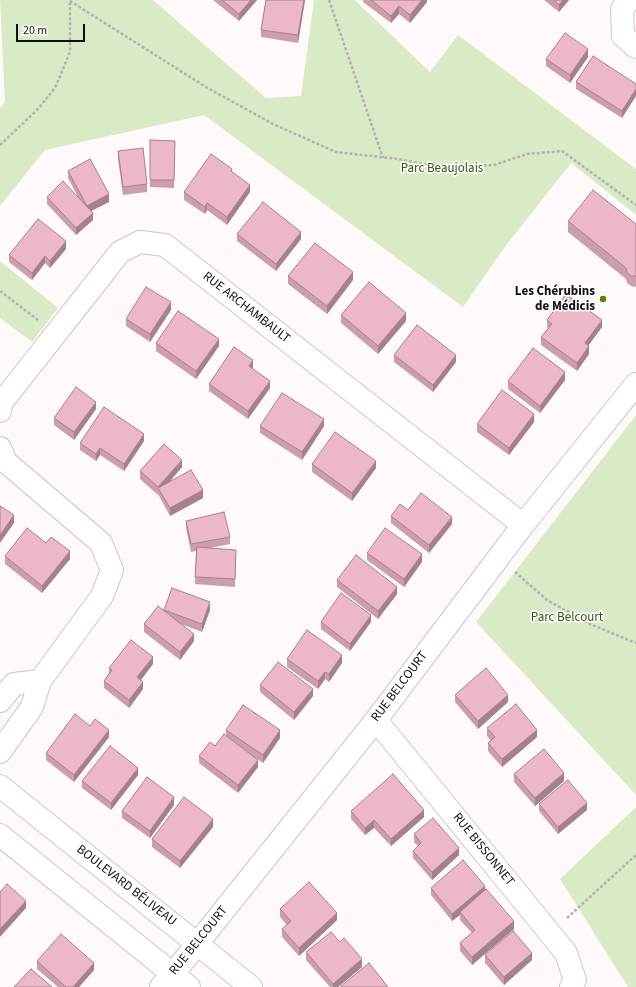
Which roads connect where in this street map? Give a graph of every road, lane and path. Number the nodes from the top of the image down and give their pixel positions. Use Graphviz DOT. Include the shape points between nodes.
graph roads {
  1 [pos="70,0"];
  2 [pos="329,0"];
  3 [pos="629,0"];
  4 [pos="636,47"];
  5 [pos="0,145"];
  6 [pos="383,158"];
  7 [pos="636,205"];
  8 [pos="0,291"];
  9 [pos="55,334"];
  10 [pos="636,384"];
  11 [pos="0,412"];
  12 [pos="0,448"];
  13 [pos="523,525"];
  14 [pos="498,558"];
  15 [pos="636,643"];
  16 [pos="40,681"];
  17 [pos="0,701"];
  18 [pos="376,720"];
  19 [pos="0,752"];
  20 [pos="0,786"];
  21 [pos="0,835"];
  22 [pos="636,855"];
  23 [pos="551,934"];
  24 [pos="197,943"];
  25 [pos="174,983"];
  26 [pos="251,987"];
  27 [pos="571,987"];
  1 -- 5 [label="path" via="70,52 55,88 38,109"];
  1 -- 6 [label="path" via="206,87 273,124 336,152"];
  2 -- 6 [label="path"];
  3 -- 4 [label="street" via="622,9 623,36"];
  6 -- 7 [label="path" via="456,166 494,165 527,154 562,151"];
  8 -- 9 [label="path"];
  9 -- 11 [label="street, RUE ARCHAMBAULT" via="2,402"];
  9 -- 13 [label="street, RUE ARCHAMBAULT" via="120,252 140,242 165,245"];
  10 -- 13 [label="street, RUE BELCOURT"];
  12 -- 16 [label="street" via="6,462 101,543 112,570 102,596"];
  13 -- 14 [label="street, RUE BELCOURT"];
  14 -- 15 [label="path" via="546,600 590,624"];
  14 -- 18 [label="street, RUE BELCOURT"];
  16 -- 17 [label="street" via="14,684"];
  16 -- 19 [label="street" via="32,707"];
  18 -- 23 [label="street, RUE BISSONNET"];
  18 -- 24 [label="street, RUE BELCOURT"];
  20 -- 24 [label="street, BOULEVARD BÉLIVEAU"];
  21 -- 25 [label="street"];
  22 -- 23 [label="path"];
  23 -- 27 [label="street, RUE BISSONNET" via="566,953 576,980"];
  24 -- 25 [label="street, RUE BELCOURT"];
  24 -- 26 [label="street, BOULEVARD BÉLIVEAU"];
}
